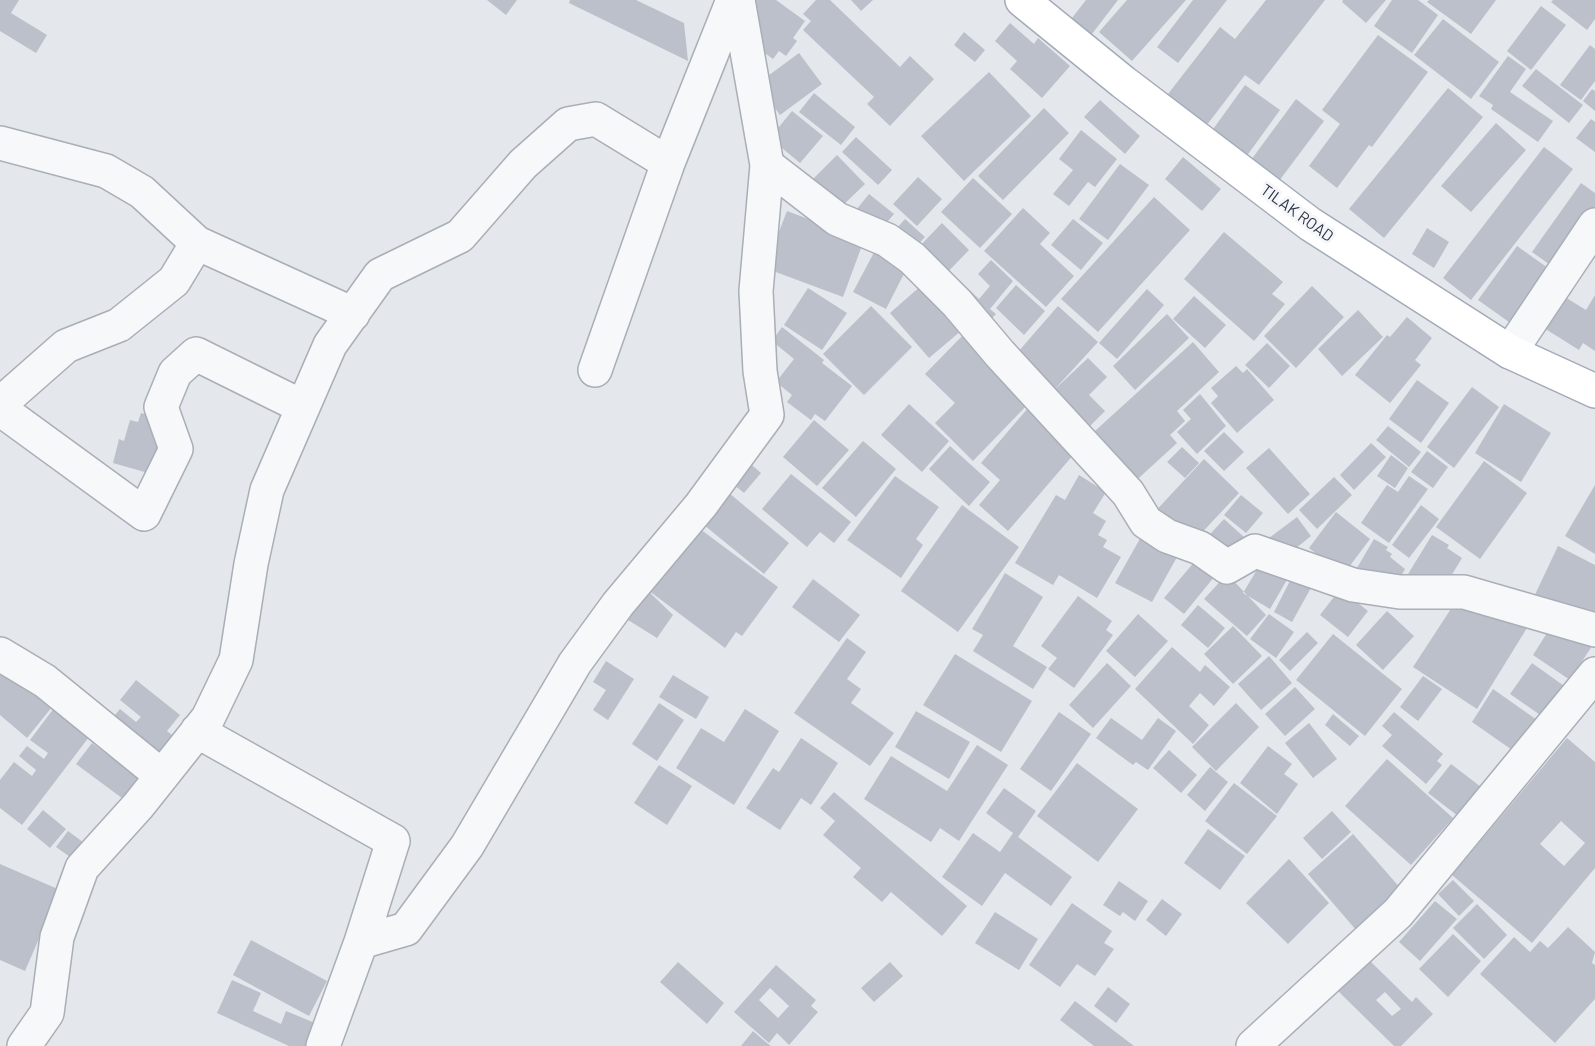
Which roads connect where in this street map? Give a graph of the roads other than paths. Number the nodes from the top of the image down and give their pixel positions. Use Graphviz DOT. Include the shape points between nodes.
graph roads {
  1 [pos="733,0"];
  2 [pos="738,0"];
  3 [pos="1022,0"];
  4 [pos="0,143"];
  5 [pos="668,163"];
  6 [pos="767,165"];
  7 [pos="1595,225"];
  8 [pos="197,243"];
  9 [pos="352,314"];
  10 [pos="1510,352"];
  11 [pos="595,370"];
  12 [pos="1595,391"];
  13 [pos="0,404"];
  14 [pos="303,407"];
  15 [pos="0,409"];
  16 [pos="1595,630"];
  17 [pos="0,654"];
  18 [pos="1595,674"];
  19 [pos="197,731"];
  20 [pos="162,776"];
  21 [pos="361,942"];
  22 [pos="24,1046"];
  23 [pos="324,1046"];
  24 [pos="1253,1046"];
  1 -- 5 [label="street"];
  2 -- 6 [label="street"];
  3 -- 10 [label="main road, TILAK ROAD" via="1310,224"];
  4 -- 8 [label="street" via="106,171 142,192"];
  5 -- 9 [label="street" via="596,119 568,124 524,164 460,236 380,275"];
  5 -- 11 [label="street"];
  6 -- 16 [label="street" via="837,219 887,240 912,258 1128,493 1146,522 1167,536 1200,548 1227,567 1255,551 1353,585 1400,592 1464,592"];
  6 -- 21 [label="street" via="756,291 760,371 767,416 575,663 467,846 406,929"];
  7 -- 10 [label="street"];
  8 -- 9 [label="street"];
  8 -- 13 [label="street" via="174,281 119,325 66,346"];
  9 -- 14 [label="street" via="330,345"];
  10 -- 12 [label="main road, TILAK ROAD"];
  14 -- 15 [label="street" via="195,354 175,374 161,407 176,450 144,514"];
  14 -- 19 [label="street" via="267,490 236,660 208,718"];
  17 -- 20 [label="street" via="45,681"];
  18 -- 24 [label="street" via="1398,913"];
  19 -- 20 [label="street"];
  19 -- 21 [label="street" via="393,841"];
  20 -- 22 [label="street" via="81,868 57,938 47,1013"];
  21 -- 23 [label="street"];
}
